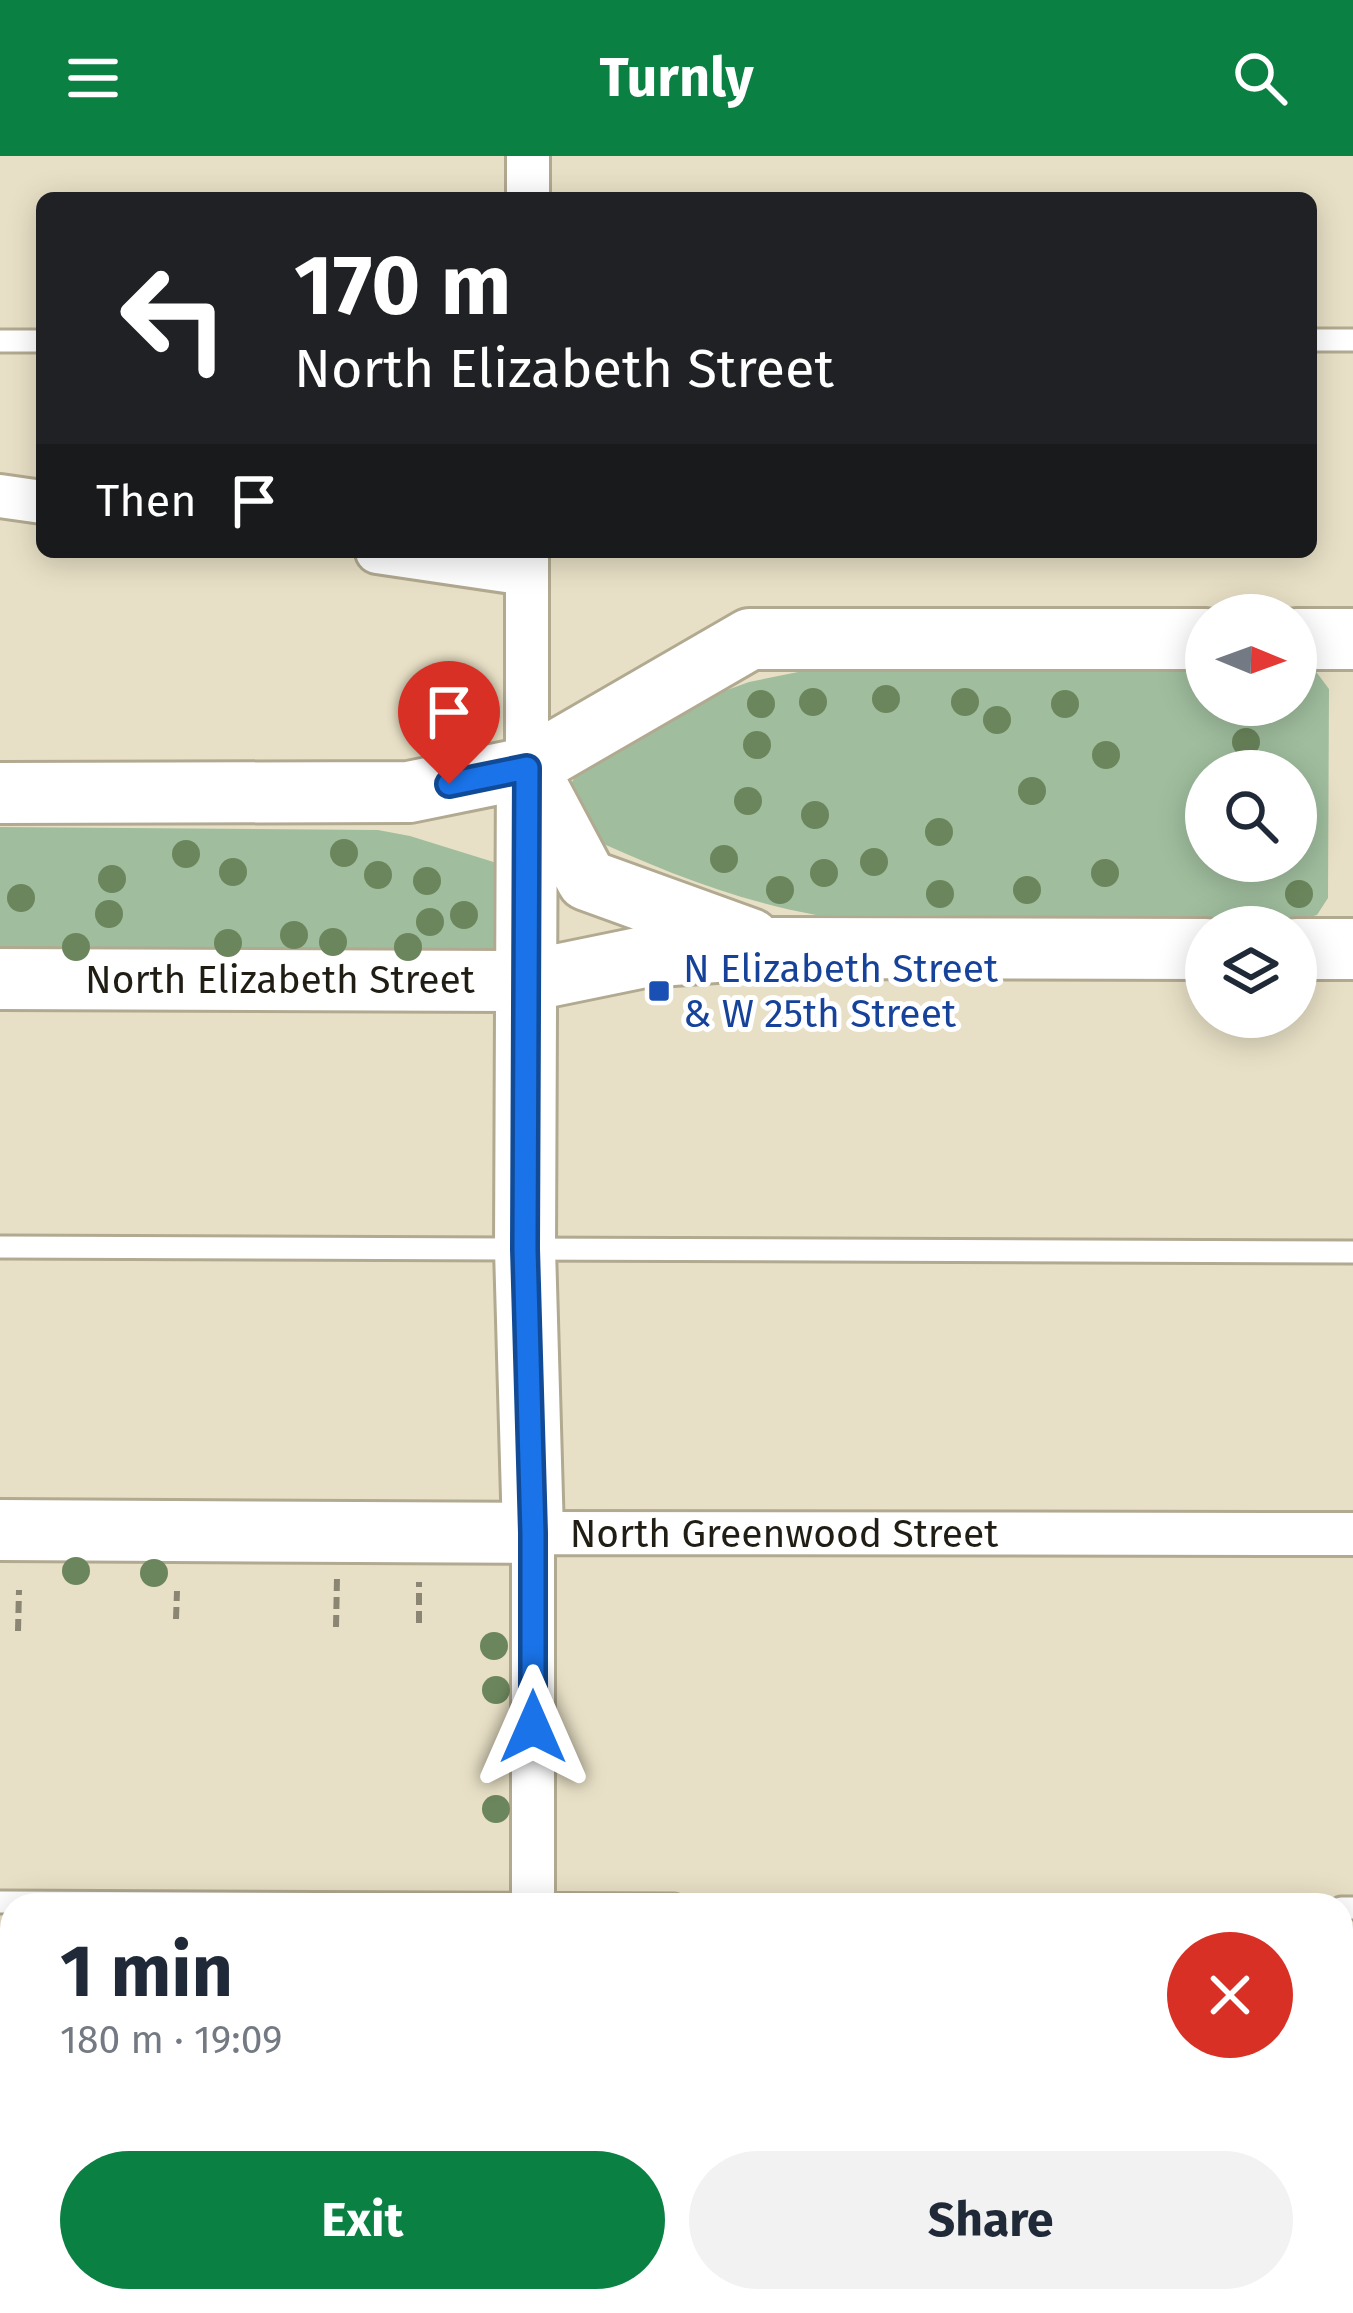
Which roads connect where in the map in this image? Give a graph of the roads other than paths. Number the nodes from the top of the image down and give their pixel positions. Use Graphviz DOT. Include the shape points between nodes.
graph roads {
  1 [pos="528,156"];
  2 [pos="528,192"];
  3 [pos="1317,340"];
  4 [pos="1353,340"];
  5 [pos="0,341"];
  6 [pos="36,341"];
  7 [pos="0,496"];
  8 [pos="36,501"];
  9 [pos="458,558"];
  10 [pos="526,563"];
  11 [pos="1185,639"];
  12 [pos="1317,639"];
  13 [pos="1353,639"];
  14 [pos="527,768"];
  15 [pos="0,794"];
  16 [pos="773,948"];
  17 [pos="1185,949"];
  18 [pos="1317,949"];
  19 [pos="1353,950"];
  20 [pos="0,979"];
  21 [pos="527,981"];
  22 [pos="0,1247"];
  23 [pos="525,1249"];
  24 [pos="1353,1252"];
  25 [pos="0,1530"];
  26 [pos="533,1533"];
  27 [pos="1353,1534"];
  28 [pos="533,1893"];
  1 -- 2 [label="street"];
  3 -- 4 [label="lane"];
  5 -- 6 [label="lane"];
  7 -- 8 [label="street"];
  9 -- 10 [label="street"];
  10 -- 14 [label="street"];
  11 -- 14 [label="main road" via="750,639"];
  12 -- 13 [label="main road"];
  14 -- 15 [label="main road" via="410,792"];
  14 -- 16 [label="main road" via="587,880"];
  14 -- 21 [label="main road"];
  16 -- 17 [label="main road, North Elizabeth Street"];
  16 -- 21 [label="main road, North Elizabeth Street" via="644,957"];
  18 -- 19 [label="main road"];
  20 -- 21 [label="main road, North Elizabeth Street"];
  21 -- 23 [label="main road"];
  22 -- 23 [label="lane"];
  23 -- 24 [label="lane"];
  23 -- 26 [label="main road"];
  25 -- 26 [label="main road, North Greenwood Street"];
  26 -- 27 [label="street, North Greenwood Street"];
  26 -- 28 [label="street"];
}
